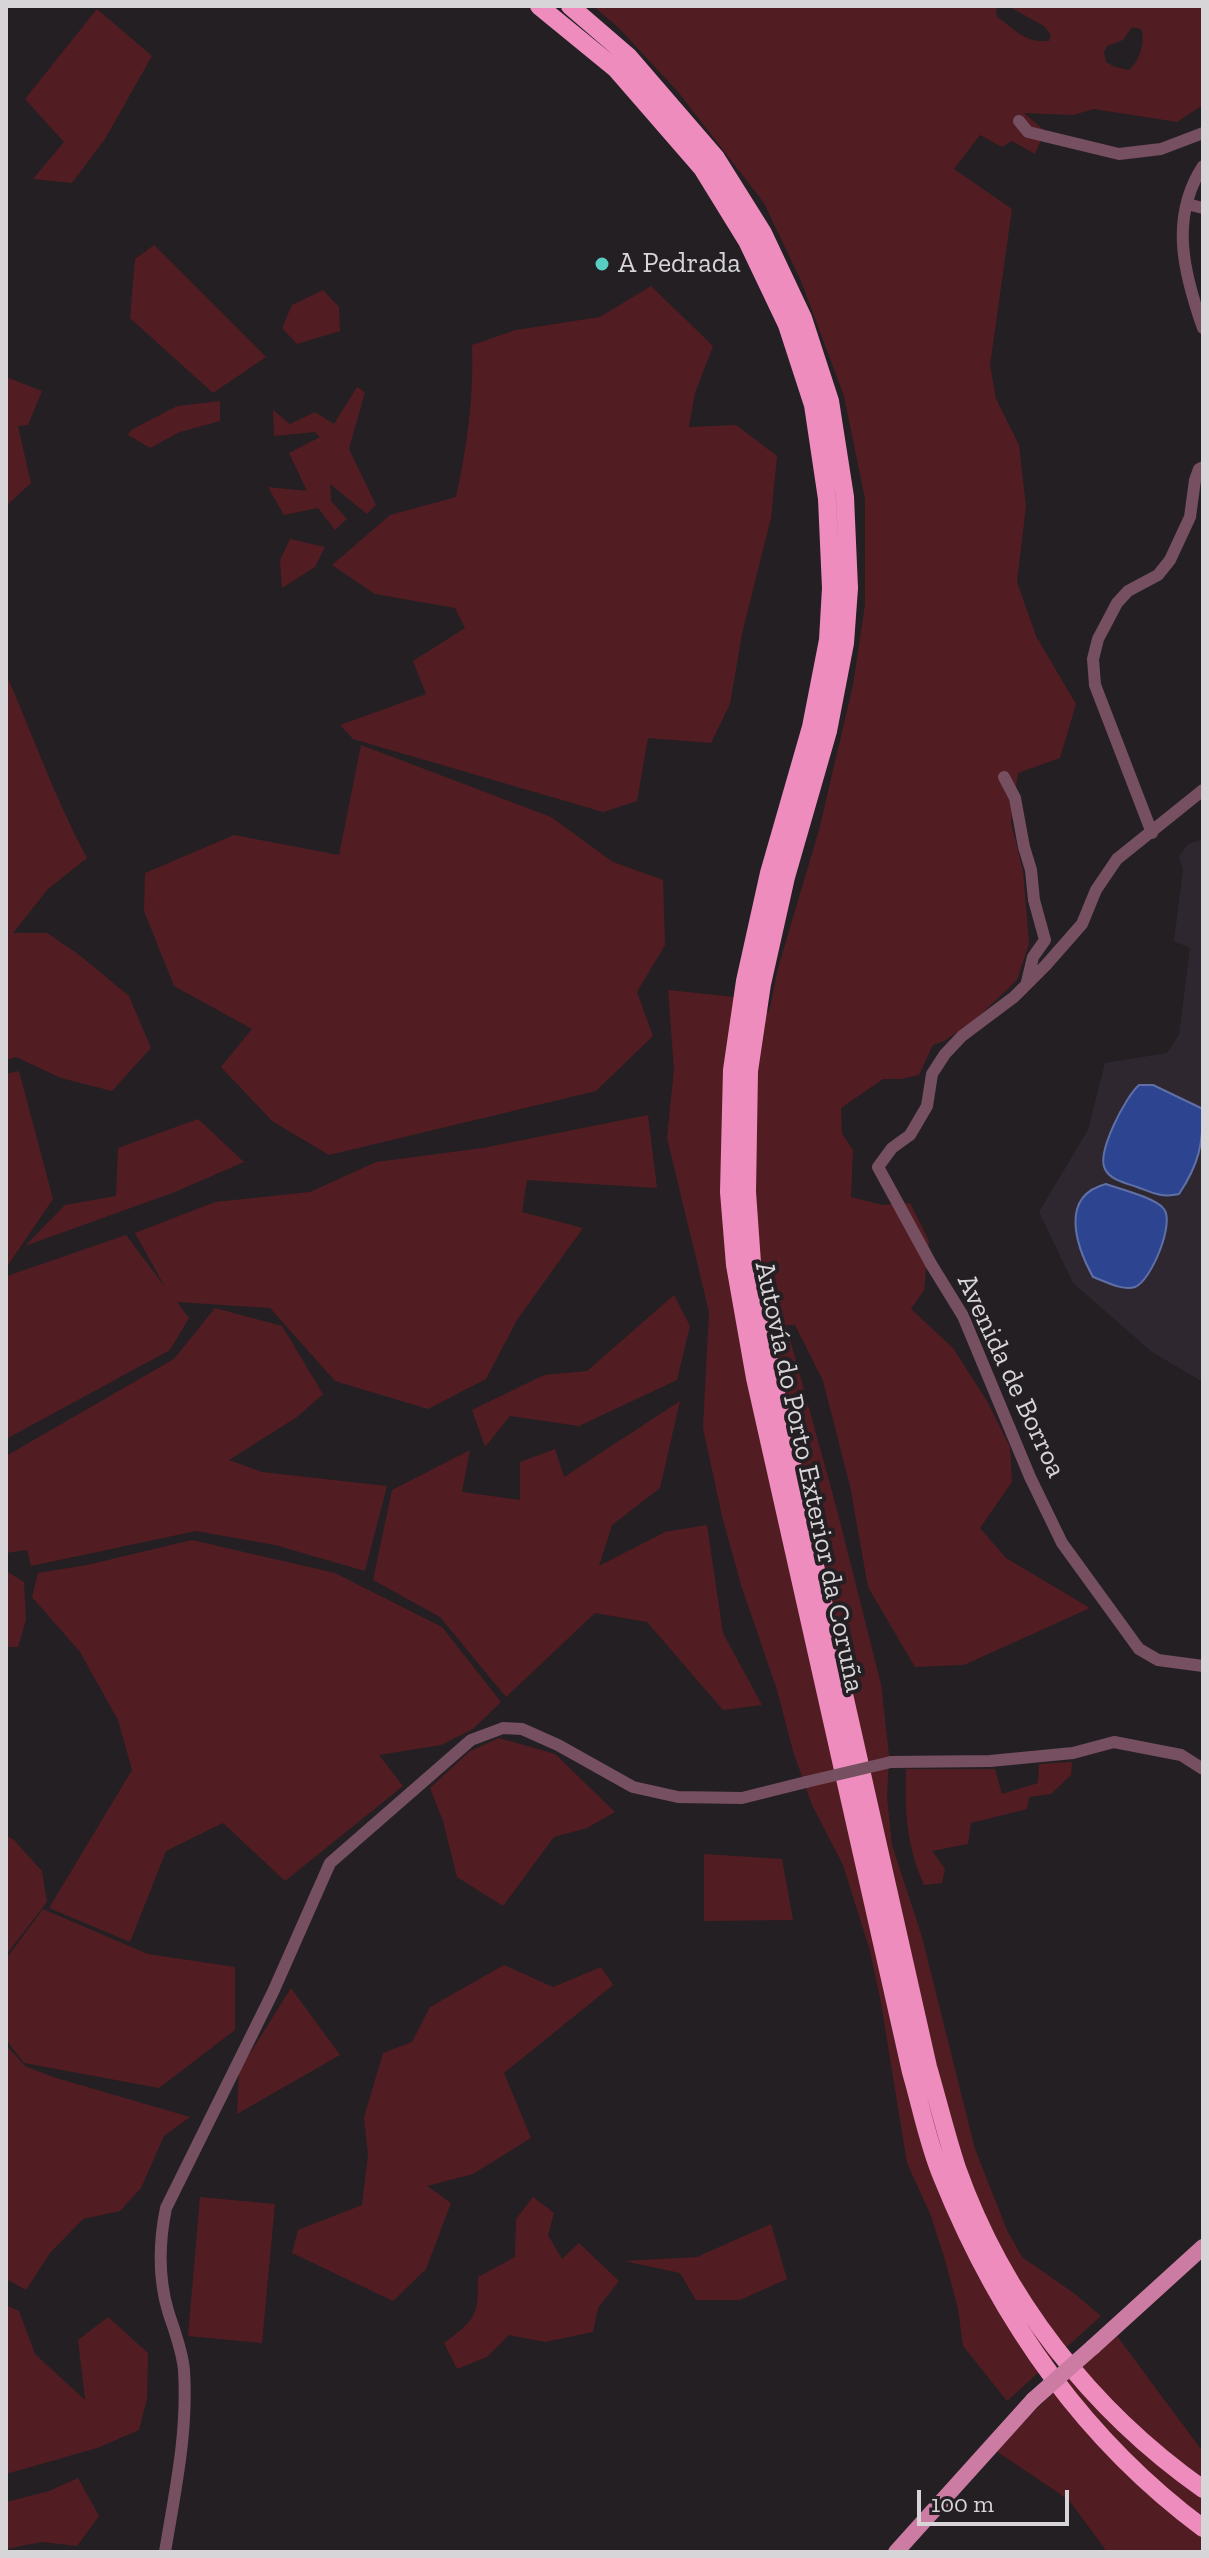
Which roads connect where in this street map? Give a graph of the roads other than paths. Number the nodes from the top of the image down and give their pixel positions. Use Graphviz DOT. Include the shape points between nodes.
graph roads {
  1 [pos="539,6"];
  2 [pos="570,6"];
  3 [pos="1019,121"];
  4 [pos="1203,133"];
  5 [pos="1203,166"];
  6 [pos="1187,204"];
  7 [pos="1203,208"];
  8 [pos="1203,328"];
  9 [pos="1203,467"];
  10 [pos="1004,777"];
  11 [pos="1203,790"];
  12 [pos="1152,833"];
  13 [pos="1027,984"];
  14 [pos="1203,1666"];
  15 [pos="1203,1769"];
  16 [pos="1203,2247"];
  17 [pos="1203,2489"];
  18 [pos="1203,2528"];
  19 [pos="165,2552"];
  20 [pos="896,2552"];
  1 -- 18 [label="highway, Autovía do Porto Exterior da Coruña" via="616,69 702,168 747,241 787,325 813,405 827,499 828,640 811,727 745,981 732,1070 729,1192 735,1265 755,1378 911,2072 940,2174 1025,2339 1071,2404 1115,2452"];
  2 -- 17 [label="highway, Autovía do Porto Exterior da Coruña" via="628,56 716,158 763,233 803,318 830,401 845,497 845,643 828,731 762,984 749,1071 747,1192 752,1263 772,1375 928,2067 978,2220 1040,2329 1126,2428"];
  3 -- 4 [label="street" via="1028,132 1119,154 1161,149"];
  5 -- 6 [label="street"];
  6 -- 7 [label="street"];
  6 -- 8 [label="street" via="1182,251"];
  9 -- 12 [label="street" via="1195,480 1190,517 1170,560 1158,575 1117,603 1093,659 1095,685"];
  10 -- 13 [label="street" via="1015,798 1045,940 1033,957"];
  11 -- 12 [label="street, Avenida de Borroa"];
  12 -- 13 [label="street, Avenida de Borroa" via="1117,859 1082,924"];
  13 -- 14 [label="street, Avenida de Borroa" via="945,1054 932,1074 927,1106 910,1135 878,1167 963,1316 1062,1543 1139,1649 1158,1660"];
  15 -- 19 [label="street, bridge" via="1181,1755 1114,1742 1073,1753 990,1761 891,1762 742,1798 678,1797 633,1787 522,1729 503,1728 471,1740 330,1863 166,2208 162,2284 183,2362 185,2396 182,2463"];
  16 -- 20 [label="main road, bridge" via="1033,2400"];
}
